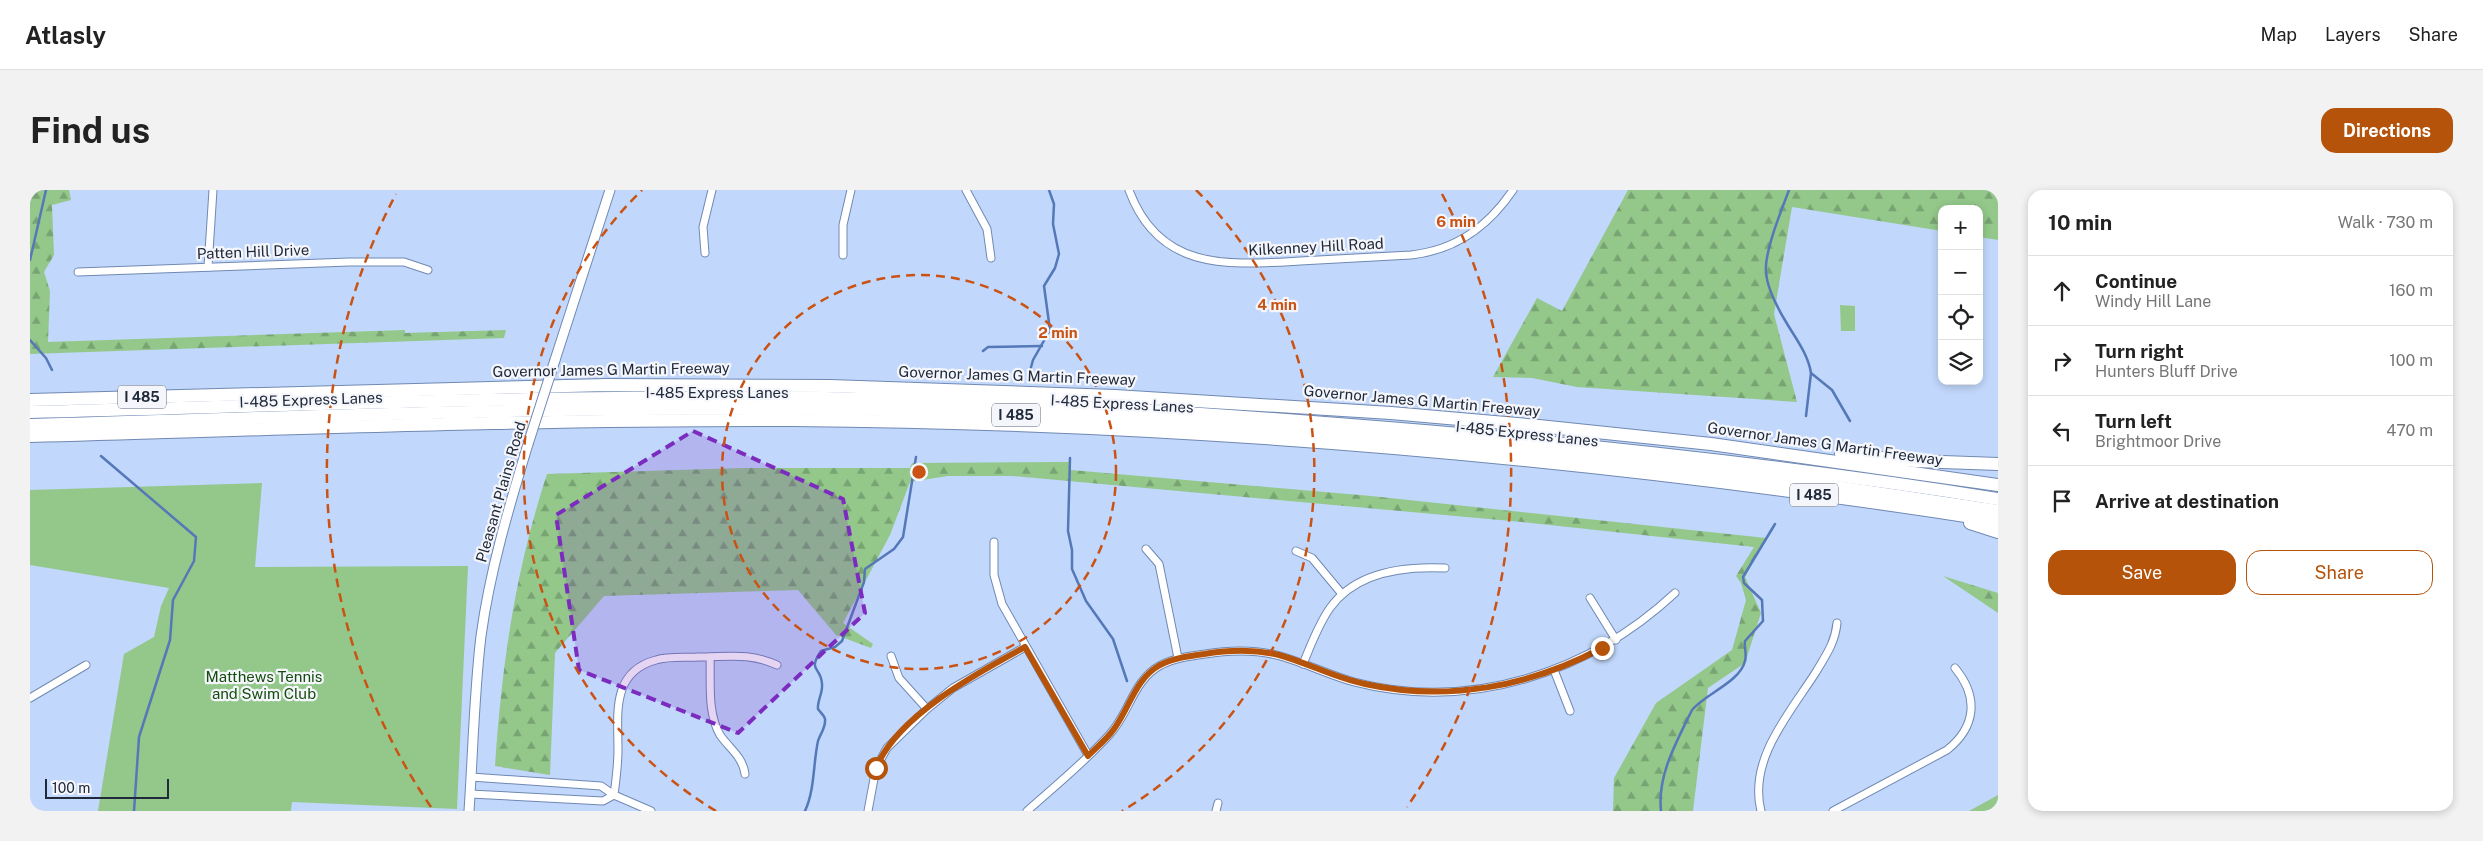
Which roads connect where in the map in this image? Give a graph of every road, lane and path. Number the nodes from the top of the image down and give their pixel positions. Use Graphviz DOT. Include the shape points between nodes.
graph roads {
  1 [pos="213,190"];
  2 [pos="610,190"];
  3 [pos="712,190"];
  4 [pos="851,190"];
  5 [pos="966,190"];
  6 [pos="1129,190"];
  7 [pos="1514,190"];
  8 [pos="705,253"];
  9 [pos="843,255"];
  10 [pos="990,258"];
  11 [pos="208,267"];
  12 [pos="428,270"];
  13 [pos="78,272"];
  14 [pos="254,393"];
  15 [pos="30,400"];
  16 [pos="165,409"];
  17 [pos="473,411"];
  18 [pos="30,412"];
  19 [pos="587,421"];
  20 [pos="30,425"];
  21 [pos="30,436"];
  22 [pos="1794,455"];
  23 [pos="1998,464"];
  24 [pos="1998,485"];
  25 [pos="1998,499"];
  26 [pos="1914,509"];
  27 [pos="1998,511"];
  28 [pos="1998,521"];
  29 [pos="1998,532"];
  30 [pos="994,542"];
  31 [pos="1146,549"];
  32 [pos="1296,551"];
  33 [pos="1445,568"];
  34 [pos="1674,593"];
  35 [pos="1342,594"];
  36 [pos="1590,598"];
  37 [pos="1837,623"];
  38 [pos="1616,640"];
  39 [pos="1025,647"];
  40 [pos="891,656"];
  41 [pos="710,657"];
  42 [pos="1178,658"];
  43 [pos="1302,664"];
  44 [pos="86,665"];
  45 [pos="777,665"];
  46 [pos="1955,668"];
  47 [pos="1554,670"];
  48 [pos="30,698"];
  49 [pos="927,709"];
  50 [pos="1570,711"];
  51 [pos="1088,756"];
  52 [pos="745,774"];
  53 [pos="471,777"];
  54 [pos="470,794"];
  55 [pos="614,796"];
  56 [pos="469,811"];
  57 [pos="650,811"];
  58 [pos="868,811"];
  59 [pos="1027,811"];
  60 [pos="1762,811"];
  61 [pos="1833,811"];
  1 -- 11 [label="street"];
  2 -- 53 [label="street, Pleasant Plains Road, bridge" via="499,544 481,636"];
  3 -- 8 [label="street" via="703,227"];
  4 -- 9 [label="street" via="843,225"];
  5 -- 10 [label="street" via="987,229"];
  6 -- 7 [label="street, Kilkenney Hill Road" via="1146,221 1166,242 1206,261 1237,265 1411,255 1439,250 1464,239 1485,224"];
  11 -- 12 [label="street, Patten Hill Drive" via="404,262"];
  11 -- 13 [label="street, Patten Hill Drive"];
  14 -- 15 [label="highway, Governor James G Martin Freeway / I 485"];
  14 -- 16 [label="highway"];
  14 -- 22 [label="highway, Governor James G Martin Freeway / I 485" via="606,385 769,385 1115,396 1391,413"];
  16 -- 18 [label="highway, I-485 Express Lanes / I 485"];
  16 -- 25 [label="highway, I-485 Express Lanes / I 485" via="572,398 874,399 1190,413 1505,437 1791,469"];
  17 -- 19 [label="highway"];
  17 -- 20 [label="highway, I-485 Express Lanes / I 485"];
  17 -- 27 [label="highway, I-485 Express Lanes / I 485" via="884,410 1103,418 1340,432 1669,464"];
  19 -- 21 [label="highway, I 485"];
  19 -- 26 [label="highway, I 485" via="798,420 953,424 1311,442 1671,476"];
  22 -- 23 [label="highway" via="1818,452 1915,461"];
  22 -- 24 [label="highway, Governor James G Martin Freeway / I 485"];
  26 -- 28 [label="highway, I 485"];
  26 -- 29 [label="highway"];
  30 -- 39 [label="street" via="994,575 998,592"];
  31 -- 42 [label="street" via="1159,564"];
  32 -- 35 [label="street" via="1312,558"];
  33 -- 35 [label="street" via="1390,571 1365,580"];
  34 -- 38 [label="street"];
  35 -- 43 [label="street" via="1324,617"];
  36 -- 38 [label="street"];
  37 -- 60 [label="street" via="1833,644 1772,741 1764,760 1759,784"];
  38 -- 47 [label="street"];
  39 -- 49 [label="street" via="966,680"];
  39 -- 51 [label="street"];
  40 -- 49 [label="street" via="899,678"];
  41 -- 45 [label="street" via="751,655"];
  41 -- 52 [label="street" via="714,720 720,735 743,764"];
  41 -- 55 [label="street" via="656,660 642,667 627,681 617,707"];
  42 -- 43 [label="street" via="1244,651 1278,655"];
  42 -- 51 [label="street" via="1147,676 1132,695 1115,728"];
  43 -- 47 [label="street" via="1365,684 1434,692 1486,689"];
  44 -- 48 [label="street"];
  46 -- 61 [label="street" via="1969,688 1972,699 1969,720 1957,741 1947,750"];
  47 -- 50 [label="street"];
  49 -- 58 [label="street" via="882,754"];
  51 -- 59 [label="street"];
  53 -- 54 [label="street, Pleasant Plains Road"];
  53 -- 55 [label="street" via="601,786"];
  54 -- 55 [label="street" via="602,801"];
  54 -- 56 [label="street, Pleasant Plains Road"];
  55 -- 57 [label="street"];
}
